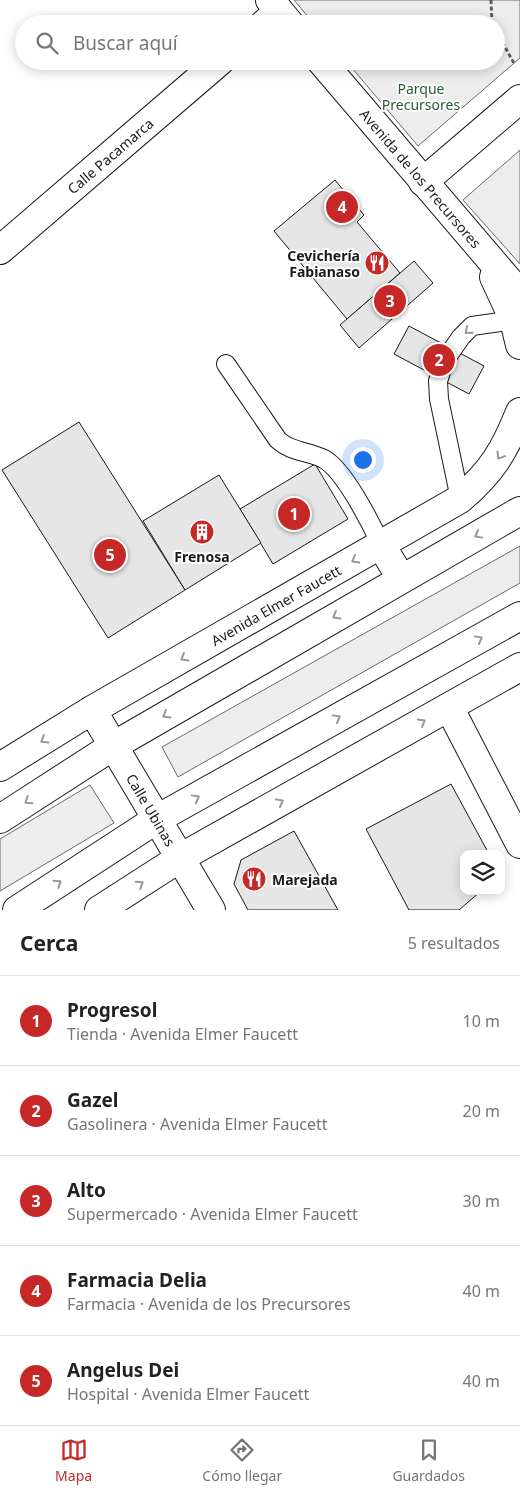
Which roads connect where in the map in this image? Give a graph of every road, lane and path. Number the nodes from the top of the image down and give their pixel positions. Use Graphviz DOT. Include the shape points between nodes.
graph roads {
  1 [pos="490,0"];
  2 [pos="491,15"];
  3 [pos="505,48"];
  4 [pos="515,66"];
  5 [pos="210,70"];
  6 [pos="330,70"];
  7 [pos="520,99"];
  8 [pos="423,182"];
  9 [pos="0,250"];
  10 [pos="518,320"];
  11 [pos="226,364"];
  12 [pos="520,412"];
  13 [pos="460,499"];
  14 [pos="520,511"];
  15 [pos="381,545"];
  16 [pos="401,578"];
  17 [pos="520,616"];
  18 [pos="520,667"];
  19 [pos="449,707"];
  20 [pos="92,710"];
  21 [pos="113,746"];
  22 [pos="0,767"];
  23 [pos="0,819"];
  24 [pos="157,819"];
  25 [pos="520,844"];
  26 [pos="180,858"];
  27 [pos="17,910"];
  28 [pos="99,910"];
  29 [pos="211,910"];
  1 -- 2 [label="path"];
  3 -- 4 [label="path"];
  5 -- 9 [label="main road, Calle Pacamarca"];
  6 -- 8 [label="main road, Avenida de los Precursores"];
  7 -- 8 [label="main road"];
  8 -- 10 [label="main road, Avenida de los Precursores" via="469,235"];
  10 -- 13 [label="lane, one-way" via="472,326 445,360 438,381"];
  11 -- 15 [label="lane" via="278,440 332,466 365,509"];
  12 -- 13 [label="main road, Avenida Elmer Faucett, one-way" via="493,467"];
  13 -- 15 [label="main road, Avenida Elmer Faucett"];
  14 -- 16 [label="main road, one-way"];
  15 -- 16 [label="main road"];
  15 -- 20 [label="main road, Avenida Elmer Faucett, one-way"];
  16 -- 21 [label="main road, one-way"];
  24 -- 17 [label="main road, one-way"];
  18 -- 19 [label="main road"];
  19 -- 25 [label="main road"];
  26 -- 19 [label="main road, one-way"];
  20 -- 21 [label="main road, Calle Ubinas"];
  20 -- 22 [label="main road, Avenida Elmer Faucett, one-way"];
  21 -- 23 [label="main road, one-way"];
  21 -- 24 [label="main road, Calle Ubinas"];
  24 -- 26 [label="main road, Calle Ubinas"];
  27 -- 24 [label="main road, one-way"];
  28 -- 26 [label="main road, one-way"];
  26 -- 29 [label="main road, Calle Ubinas"];
}
